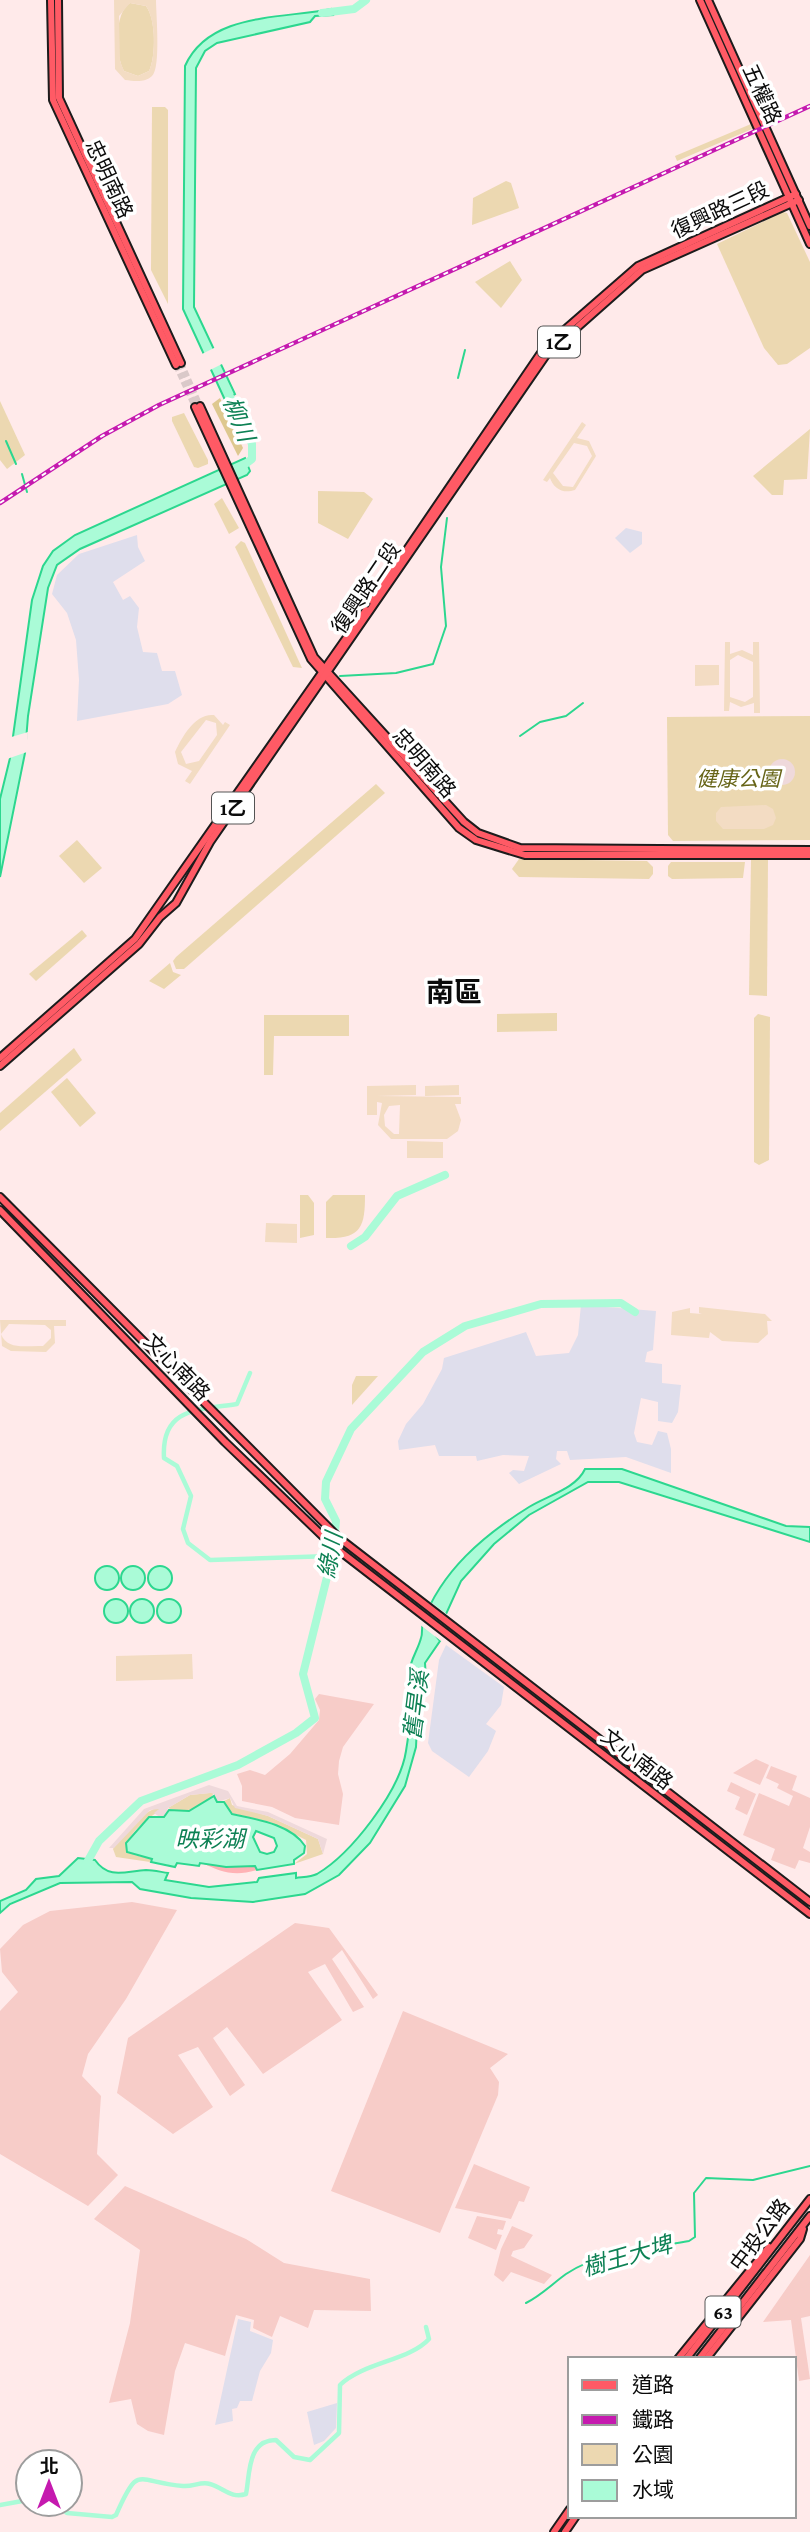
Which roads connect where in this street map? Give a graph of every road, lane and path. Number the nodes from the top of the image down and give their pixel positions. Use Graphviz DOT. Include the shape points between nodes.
graph roads {
  1 [pos="51,0"];
  2 [pos="58,0"];
  3 [pos="700,0"];
  4 [pos="708,0"];
  5 [pos="794,198"];
  6 [pos="810,226"];
  7 [pos="810,244"];
  8 [pos="659,257"];
  9 [pos="667,258"];
  10 [pos="198,406"];
  11 [pos="325,672"];
  12 [pos="810,850"];
  13 [pos="810,855"];
  14 [pos="118,960"];
  15 [pos="0,1058"];
  16 [pos="0,1066"];
  17 [pos="0,1197"];
  18 [pos="0,1210"];
  19 [pos="810,1902"];
  20 [pos="810,1914"];
  21 [pos="810,2199"];
  22 [pos="810,2216"];
  23 [pos="804,2223"];
  24 [pos="787,2227"];
  25 [pos="680,2357"];
  26 [pos="688,2357"];
  27 [pos="701,2357"];
  28 [pos="708,2357"];
  29 [pos="568,2512"];
  30 [pos="554,2532"];
  1 -- 2 [label="main road, 忠明南路" via="53,100 178,364 59,98"];
  3 -- 5 [label="main road, 五權路"];
  4 -- 5 [label="main road, 五權路"];
  5 -- 6 [label="main road"];
  5 -- 7 [label="main road"];
  5 -- 8 [label="main road, 復興路三段 / 1乙"];
  5 -- 9 [label="main road, 復興路三段 / 1乙"];
  8 -- 11 [label="main road, 復興路二段 / 1乙" via="638,266 545,347"];
  9 -- 11 [label="main road, 復興路二段 / 1乙" via="629,280 546,355"];
  10 -- 11 [label="main road, 忠明南路" via="305,647"];
  11 -- 12 [label="main road, 忠明南路" via="447,807 478,833 501,843 543,850"];
  11 -- 13 [label="main road, 忠明南路" via="441,810 476,840 498,849 524,855"];
  11 -- 14 [label="main road, 復興路二段 / 1乙"];
  14 -- 15 [label="main road, 1乙"];
  14 -- 16 [label="main road, 1乙"];
  17 -- 19 [label="main road, 文心南路" via="339,1538"];
  18 -- 20 [label="main road, 文心南路" via="225,1442 340,1552"];
  21 -- 24 [label="main road, 中投公路 / 63"];
  22 -- 23 [label="main road, 中投公路 / 63"];
  23 -- 27 [label="main road, 中投公路 / 63"];
  23 -- 28 [label="main road" via="800,2239"];
  24 -- 25 [label="main road"];
  24 -- 26 [label="main road, 中投公路 / 63"];
  29 -- 30 [label="main road"];
}
